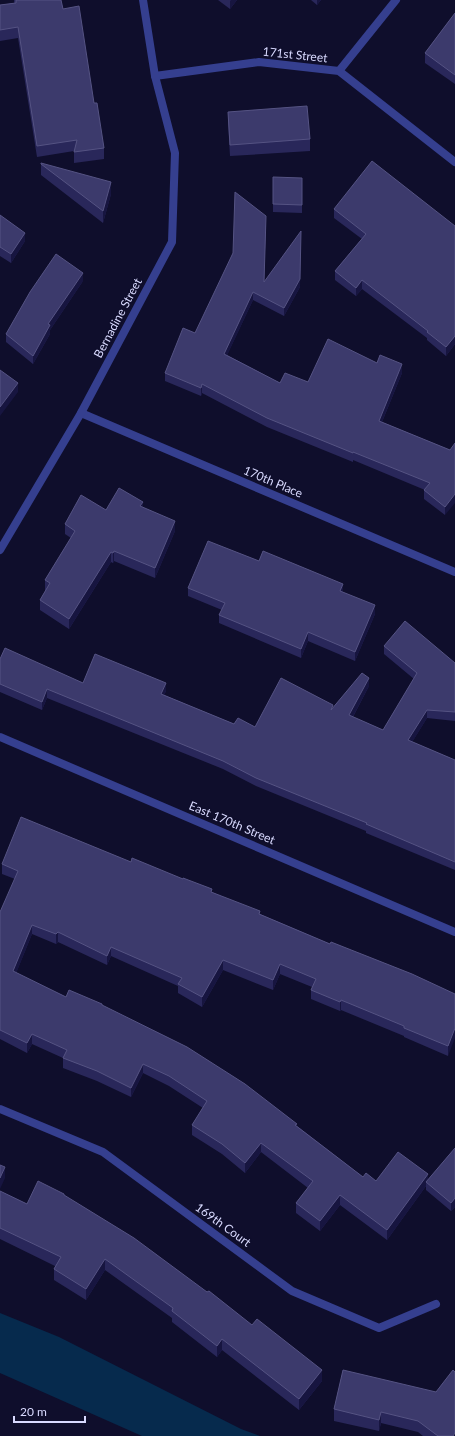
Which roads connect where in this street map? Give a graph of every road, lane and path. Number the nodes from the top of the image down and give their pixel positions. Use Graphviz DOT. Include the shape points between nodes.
graph roads {
  1 [pos="143,0"];
  2 [pos="396,0"];
  3 [pos="339,71"];
  4 [pos="155,76"];
  5 [pos="455,162"];
  6 [pos="81,413"];
  7 [pos="0,550"];
  8 [pos="455,572"];
  9 [pos="0,737"];
  10 [pos="455,932"];
  11 [pos="0,1109"];
  12 [pos="436,1304"];
  1 -- 4 [label="street"];
  2 -- 3 [label="street"];
  3 -- 4 [label="street, 171st Street" via="259,62"];
  3 -- 5 [label="street, 171st Street"];
  4 -- 6 [label="street, Bernadine Street" via="175,153 172,242"];
  6 -- 7 [label="street, Bernadine Street"];
  6 -- 8 [label="street, 170th Place"];
  9 -- 10 [label="street, East 170th Street"];
  11 -- 12 [label="street, 169th Court" via="103,1152 292,1291 379,1328"];
}
